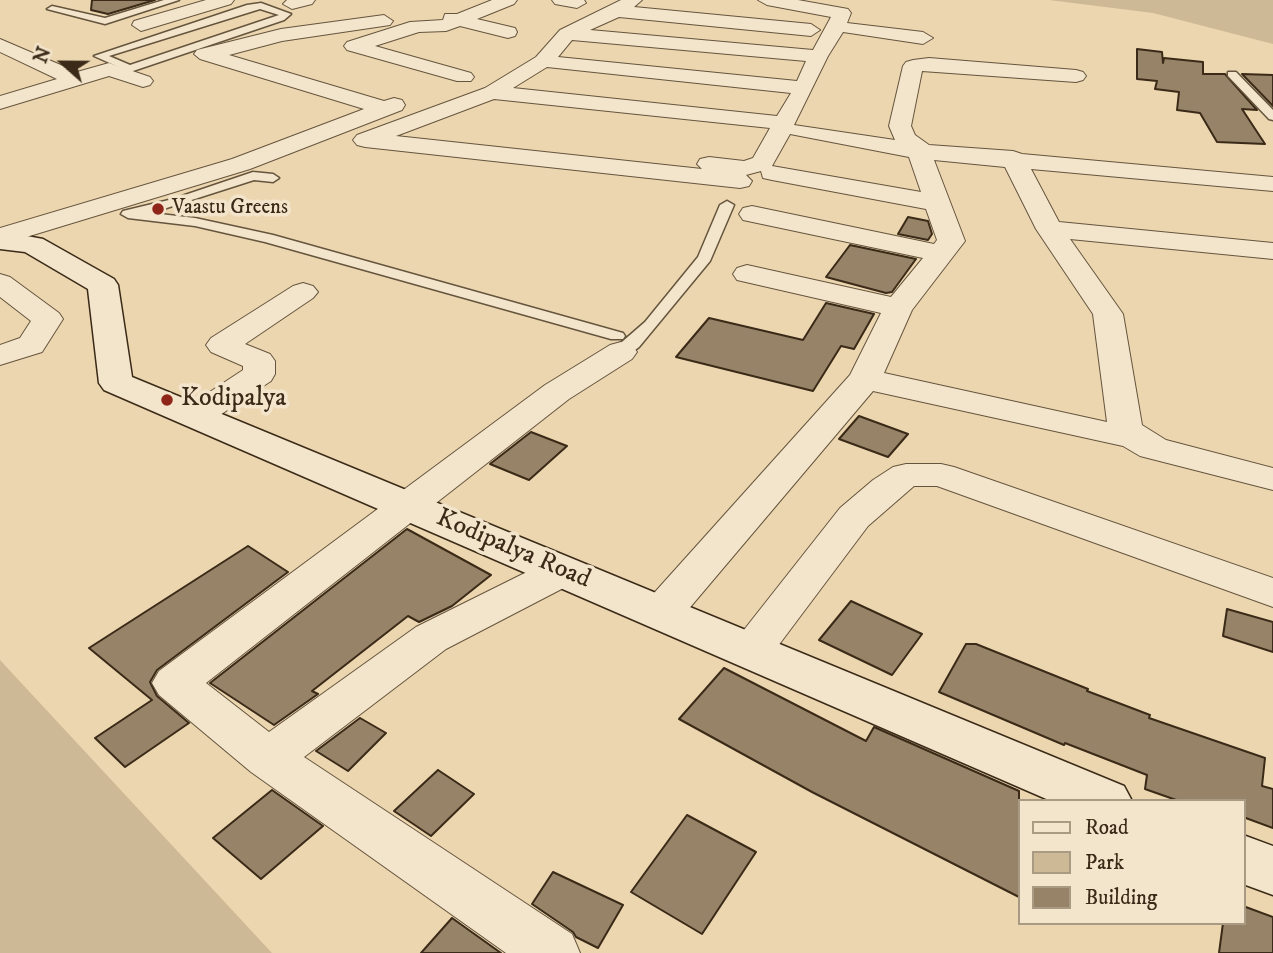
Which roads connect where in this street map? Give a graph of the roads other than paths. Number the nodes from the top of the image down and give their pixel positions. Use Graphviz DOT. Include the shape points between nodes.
graph roads {
  1 [pos="173,0"];
  2 [pos="225,0"];
  3 [pos="508,0"];
  4 [pos="767,0"];
  5 [pos="625,6"];
  6 [pos="52,9"];
  7 [pos="416,18"];
  8 [pos="455,19"];
  9 [pos="141,25"];
  10 [pos="842,30"];
  11 [pos="508,32"];
  12 [pos="567,34"];
  13 [pos="0,45"];
  14 [pos="199,52"];
  15 [pos="818,56"];
  16 [pos="543,61"];
  17 [pos="918,65"];
  18 [pos="1232,75"];
  19 [pos="1076,76"];
  20 [pos="74,79"];
  21 [pos="143,81"];
  22 [pos="804,88"];
  23 [pos="492,92"];
  24 [pos="0,103"];
  25 [pos="384,108"];
  26 [pos="1273,117"];
  27 [pos="357,119"];
  28 [pos="409,125"];
  29 [pos="791,127"];
  30 [pos="922,152"];
  31 [pos="1013,158"];
  32 [pos="772,173"];
  33 [pos="273,178"];
  34 [pos="740,181"];
  35 [pos="1273,184"];
  36 [pos="120,201"];
  37 [pos="937,202"];
  38 [pos="727,205"];
  39 [pos="147,209"];
  40 [pos="752,214"];
  41 [pos="1049,229"];
  42 [pos="0,239"];
  43 [pos="1273,251"];
  44 [pos="941,254"];
  45 [pos="747,274"];
  46 [pos="0,284"];
  47 [pos="303,292"];
  48 [pos="898,308"];
  49 [pos="619,344"];
  50 [pos="0,355"];
  51 [pos="865,379"];
  52 [pos="197,416"];
  53 [pos="1134,438"];
  54 [pos="1273,478"];
  55 [pos="410,506"];
  56 [pos="564,572"];
  57 [pos="1273,593"];
  58 [pos="661,613"];
  59 [pos="751,651"];
  60 [pos="268,758"];
  61 [pos="1101,799"];
  62 [pos="1245,860"];
  63 [pos="1273,871"];
  64 [pos="552,953"];
  1 -- 6 [label="lane" via="105,21"];
  2 -- 9 [label="street"];
  3 -- 8 [label="street"];
  4 -- 10 [label="street" via="842,13"];
  5 -- 10 [label="street"];
  5 -- 12 [label="street"];
  7 -- 8 [label="street" via="446,25"];
  7 -- 14 [label="street" via="360,22"];
  7 -- 25 [label="street" via="354,46 464,77"];
  8 -- 11 [label="street"];
  10 -- 15 [label="street"];
  10 -- 17 [label="street" via="927,33 912,53"];
  12 -- 15 [label="street"];
  12 -- 16 [label="street"];
  13 -- 20 [label="street"];
  14 -- 14 [label="lane" via="130,69 99,56 250,6 286,14"];
  14 -- 25 [label="street"];
  15 -- 22 [label="street"];
  16 -- 22 [label="street"];
  16 -- 23 [label="street"];
  17 -- 19 [label="street"];
  17 -- 30 [label="street" via="911,68 900,126 905,138"];
  18 -- 26 [label="lane"];
  20 -- 21 [label="street" via="109,69"];
  20 -- 24 [label="street"];
  22 -- 29 [label="street"];
  23 -- 28 [label="street"];
  23 -- 29 [label="street"];
  25 -- 27 [label="street"];
  27 -- 28 [label="street"];
  27 -- 36 [label="street" via="241,164"];
  28 -- 29 [label="street" via="745,168 762,163"];
  28 -- 34 [label="street" via="365,140"];
  29 -- 30 [label="street"];
  30 -- 31 [label="street"];
  30 -- 37 [label="street"];
  31 -- 35 [label="street"];
  31 -- 41 [label="street"];
  32 -- 37 [label="street"];
  33 -- 39 [label="lane" via="253,176"];
  36 -- 39 [label="lane"];
  36 -- 42 [label="street"];
  37 -- 44 [label="street" via="951,241"];
  38 -- 49 [label="lane" via="705,258 633,344"];
  39 -- 49 [label="lane" via="128,214 268,238"];
  40 -- 44 [label="street"];
  41 -- 43 [label="street"];
  41 -- 53 [label="street" via="1108,314 1125,427"];
  42 -- 52 [label="main road, Kodipalya Road" via="33,245 103,285 116,383"];
  44 -- 48 [label="street"];
  45 -- 48 [label="street"];
  46 -- 50 [label="street" via="48,319 31,345"];
  47 -- 52 [label="street" via="222,345 259,361 259,374"];
  48 -- 51 [label="street"];
  49 -- 55 [label="street"];
  51 -- 53 [label="street"];
  51 -- 58 [label="street"];
  52 -- 55 [label="main road, Kodipalya Road"];
  53 -- 54 [label="street" via="1153,448"];
  55 -- 56 [label="main road, Kodipalya Road"];
  55 -- 60 [label="street" via="176,683"];
  56 -- 58 [label="main road, Kodipalya Road"];
  56 -- 60 [label="street" via="431,638"];
  57 -- 59 [label="street" via="941,475 906,475 854,517"];
  58 -- 59 [label="main road, Kodipalya Road"];
  59 -- 61 [label="main road, Kodipalya Road"];
  60 -- 64 [label="street"];
  62 -- 63 [label="main road"];
}
